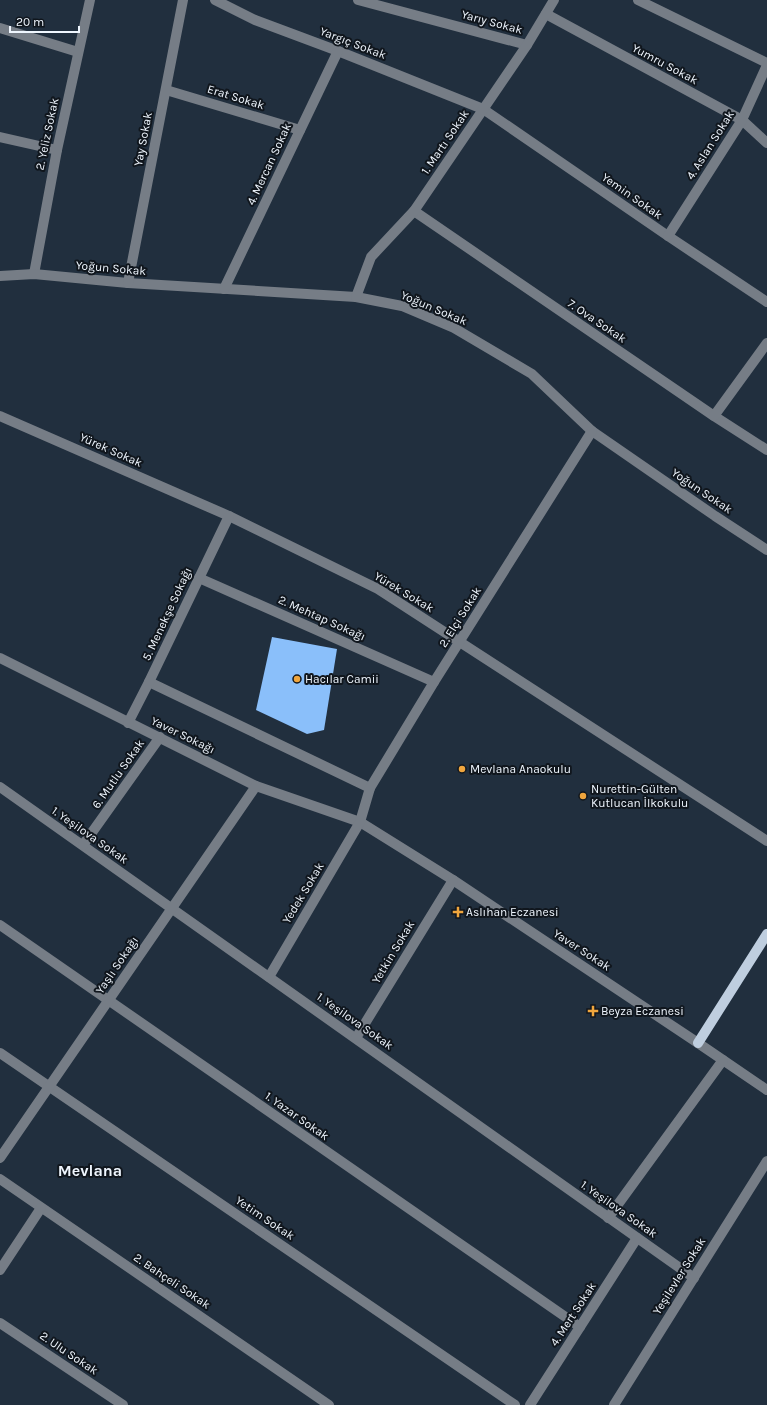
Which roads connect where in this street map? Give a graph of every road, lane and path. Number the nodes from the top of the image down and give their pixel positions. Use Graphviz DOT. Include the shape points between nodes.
graph roads {
  1 [pos="90,0"];
  2 [pos="183,0"];
  3 [pos="215,0"];
  4 [pos="358,0"];
  5 [pos="554,0"];
  6 [pos="638,0"];
  7 [pos="546,14"];
  8 [pos="0,28"];
  9 [pos="527,45"];
  10 [pos="338,50"];
  11 [pos="78,52"];
  12 [pos="767,64"];
  13 [pos="166,90"];
  14 [pos="483,109"];
  15 [pos="742,120"];
  16 [pos="300,130"];
  17 [pos="0,137"];
  18 [pos="767,143"];
  19 [pos="56,150"];
  20 [pos="414,211"];
  21 [pos="668,236"];
  22 [pos="34,274"];
  23 [pos="0,276"];
  24 [pos="128,283"];
  25 [pos="224,289"];
  26 [pos="356,296"];
  27 [pos="767,302"];
  28 [pos="767,343"];
  29 [pos="0,416"];
  30 [pos="714,416"];
  31 [pos="592,431"];
  32 [pos="767,450"];
  33 [pos="229,516"];
  34 [pos="767,550"];
  35 [pos="199,578"];
  36 [pos="459,642"];
  37 [pos="0,658"];
  38 [pos="149,682"];
  39 [pos="434,682"];
  40 [pos="128,723"];
  41 [pos="160,737"];
  42 [pos="256,786"];
  43 [pos="0,787"];
  44 [pos="370,788"];
  45 [pos="360,822"];
  46 [pos="767,841"];
  47 [pos="83,845"];
  48 [pos="452,880"];
  49 [pos="172,909"];
  50 [pos="0,925"];
  51 [pos="767,934"];
  52 [pos="269,977"];
  53 [pos="108,1001"];
  54 [pos="356,1038"];
  55 [pos="698,1042"];
  56 [pos="0,1053"];
  57 [pos="723,1060"];
  58 [pos="49,1086"];
  59 [pos="767,1090"];
  60 [pos="0,1158"];
  61 [pos="767,1161"];
  62 [pos="0,1179"];
  63 [pos="42,1208"];
  64 [pos="608,1218"];
  65 [pos="637,1238"];
  66 [pos="0,1270"];
  67 [pos="694,1278"];
  68 [pos="0,1323"];
  69 [pos="580,1327"];
  70 [pos="123,1405"];
  71 [pos="329,1405"];
  72 [pos="515,1405"];
  73 [pos="530,1405"];
  74 [pos="614,1405"];
  1 -- 11 [label="street, 2. Yeliz Sokak"];
  2 -- 13 [label="street, Yay Sokak"];
  3 -- 10 [label="street, Yargıç Sokak" via="255,20"];
  4 -- 9 [label="street, Yarıy Sokak"];
  5 -- 7 [label="street, 1. Martı Sokak"];
  6 -- 12 [label="street"];
  7 -- 9 [label="street, 1. Martı Sokak"];
  7 -- 15 [label="street, Yumru Sokak"];
  8 -- 11 [label="street"];
  9 -- 14 [label="street, 1. Martı Sokak"];
  10 -- 14 [label="street, Yargıç Sokak"];
  10 -- 16 [label="street, 4. Mercan Sokak"];
  11 -- 19 [label="street, 2. Yeliz Sokak"];
  12 -- 15 [label="street, 4. Aslan Sokak"];
  13 -- 16 [label="street, Erat Sokak"];
  13 -- 24 [label="street, Yay Sokak"];
  14 -- 20 [label="street, 1. Martı Sokak"];
  14 -- 21 [label="street, Yemin Sokak"];
  15 -- 18 [label="street, Yumru Sokak"];
  15 -- 21 [label="street, 4. Aslan Sokak"];
  16 -- 25 [label="street, 4. Mercan Sokak"];
  17 -- 19 [label="street"];
  19 -- 22 [label="street, 2. Yeliz Sokak"];
  20 -- 26 [label="street, 1. Martı Sokak" via="371,257"];
  20 -- 30 [label="street, 7. Ova Sokak"];
  21 -- 27 [label="street, Yemin Sokak"];
  22 -- 23 [label="street, Yoğun Sokak"];
  22 -- 24 [label="street, Yoğun Sokak"];
  24 -- 25 [label="street, Yoğun Sokak"];
  25 -- 26 [label="street, Yoğun Sokak"];
  26 -- 31 [label="street, Yoğun Sokak" via="402,306 454,328 532,374"];
  28 -- 30 [label="street"];
  29 -- 33 [label="street, Yürek Sokak"];
  30 -- 32 [label="street, 7. Ova Sokak"];
  31 -- 34 [label="street, Yoğun Sokak"];
  31 -- 36 [label="street, 2. Elçi Sokak"];
  33 -- 35 [label="street, 5. Menekşe Sokağı"];
  33 -- 36 [label="street, Yürek Sokak" via="378,589"];
  35 -- 38 [label="street, 5. Menekşe Sokağı"];
  35 -- 39 [label="street, 2. Mehtap Sokağı"];
  36 -- 39 [label="street, 2. Elçi Sokak"];
  36 -- 46 [label="street, Yürek Sokak"];
  37 -- 40 [label="street, Yaver Sokağı"];
  38 -- 40 [label="street, 5. Menekşe Sokağı"];
  38 -- 44 [label="street"];
  39 -- 44 [label="street, 2. Elçi Sokak"];
  40 -- 41 [label="street, Yaver Sokağı"];
  41 -- 42 [label="street, Yaver Sokağı"];
  41 -- 47 [label="street, 6. Mutlu Sokak"];
  42 -- 45 [label="street, Yaver Sokağı"];
  42 -- 49 [label="street, Yaşlı Sokağı"];
  43 -- 47 [label="street, 1. Yeşilova Sokak"];
  44 -- 45 [label="street, 2. Elçi Sokak"];
  45 -- 48 [label="street, Yaver Sokak"];
  45 -- 52 [label="street, Yedek Sokak"];
  47 -- 49 [label="street, 1. Yeşilova Sokak"];
  48 -- 54 [label="street, Yetkin Sokak"];
  48 -- 55 [label="street, Yaver Sokak"];
  49 -- 52 [label="street, 1. Yeşilova Sokak"];
  49 -- 53 [label="street, Yaşlı Sokağı"];
  50 -- 53 [label="street, 1. Yazar Sokak"];
  51 -- 55 [label="main road"];
  52 -- 54 [label="street, 1. Yeşilova Sokak"];
  53 -- 58 [label="street, Yaşlı Sokağı"];
  53 -- 69 [label="street, 1. Yazar Sokak"];
  54 -- 64 [label="street, 1. Yeşilova Sokak"];
  55 -- 57 [label="street, Yaver Sokak"];
  56 -- 58 [label="street, Yetim Sokak"];
  57 -- 59 [label="street, Yaver Sokak"];
  57 -- 64 [label="street"];
  58 -- 60 [label="street, Yaşlı Sokağı"];
  58 -- 72 [label="street, Yetim Sokak"];
  61 -- 67 [label="street, Yeşilevler Sokak"];
  62 -- 63 [label="street, 2. Bahçeli Sokak"];
  63 -- 66 [label="street"];
  63 -- 71 [label="street, 2. Bahçeli Sokak"];
  64 -- 65 [label="street, 1. Yeşilova Sokak"];
  65 -- 67 [label="street, 1. Yeşilova Sokak"];
  65 -- 69 [label="street, 4. Mert Sokak"];
  67 -- 74 [label="street, Yeşilevler Sokak"];
  68 -- 70 [label="street, 2. Ulu Sokak"];
  69 -- 73 [label="street, 4. Mert Sokak"];
}
